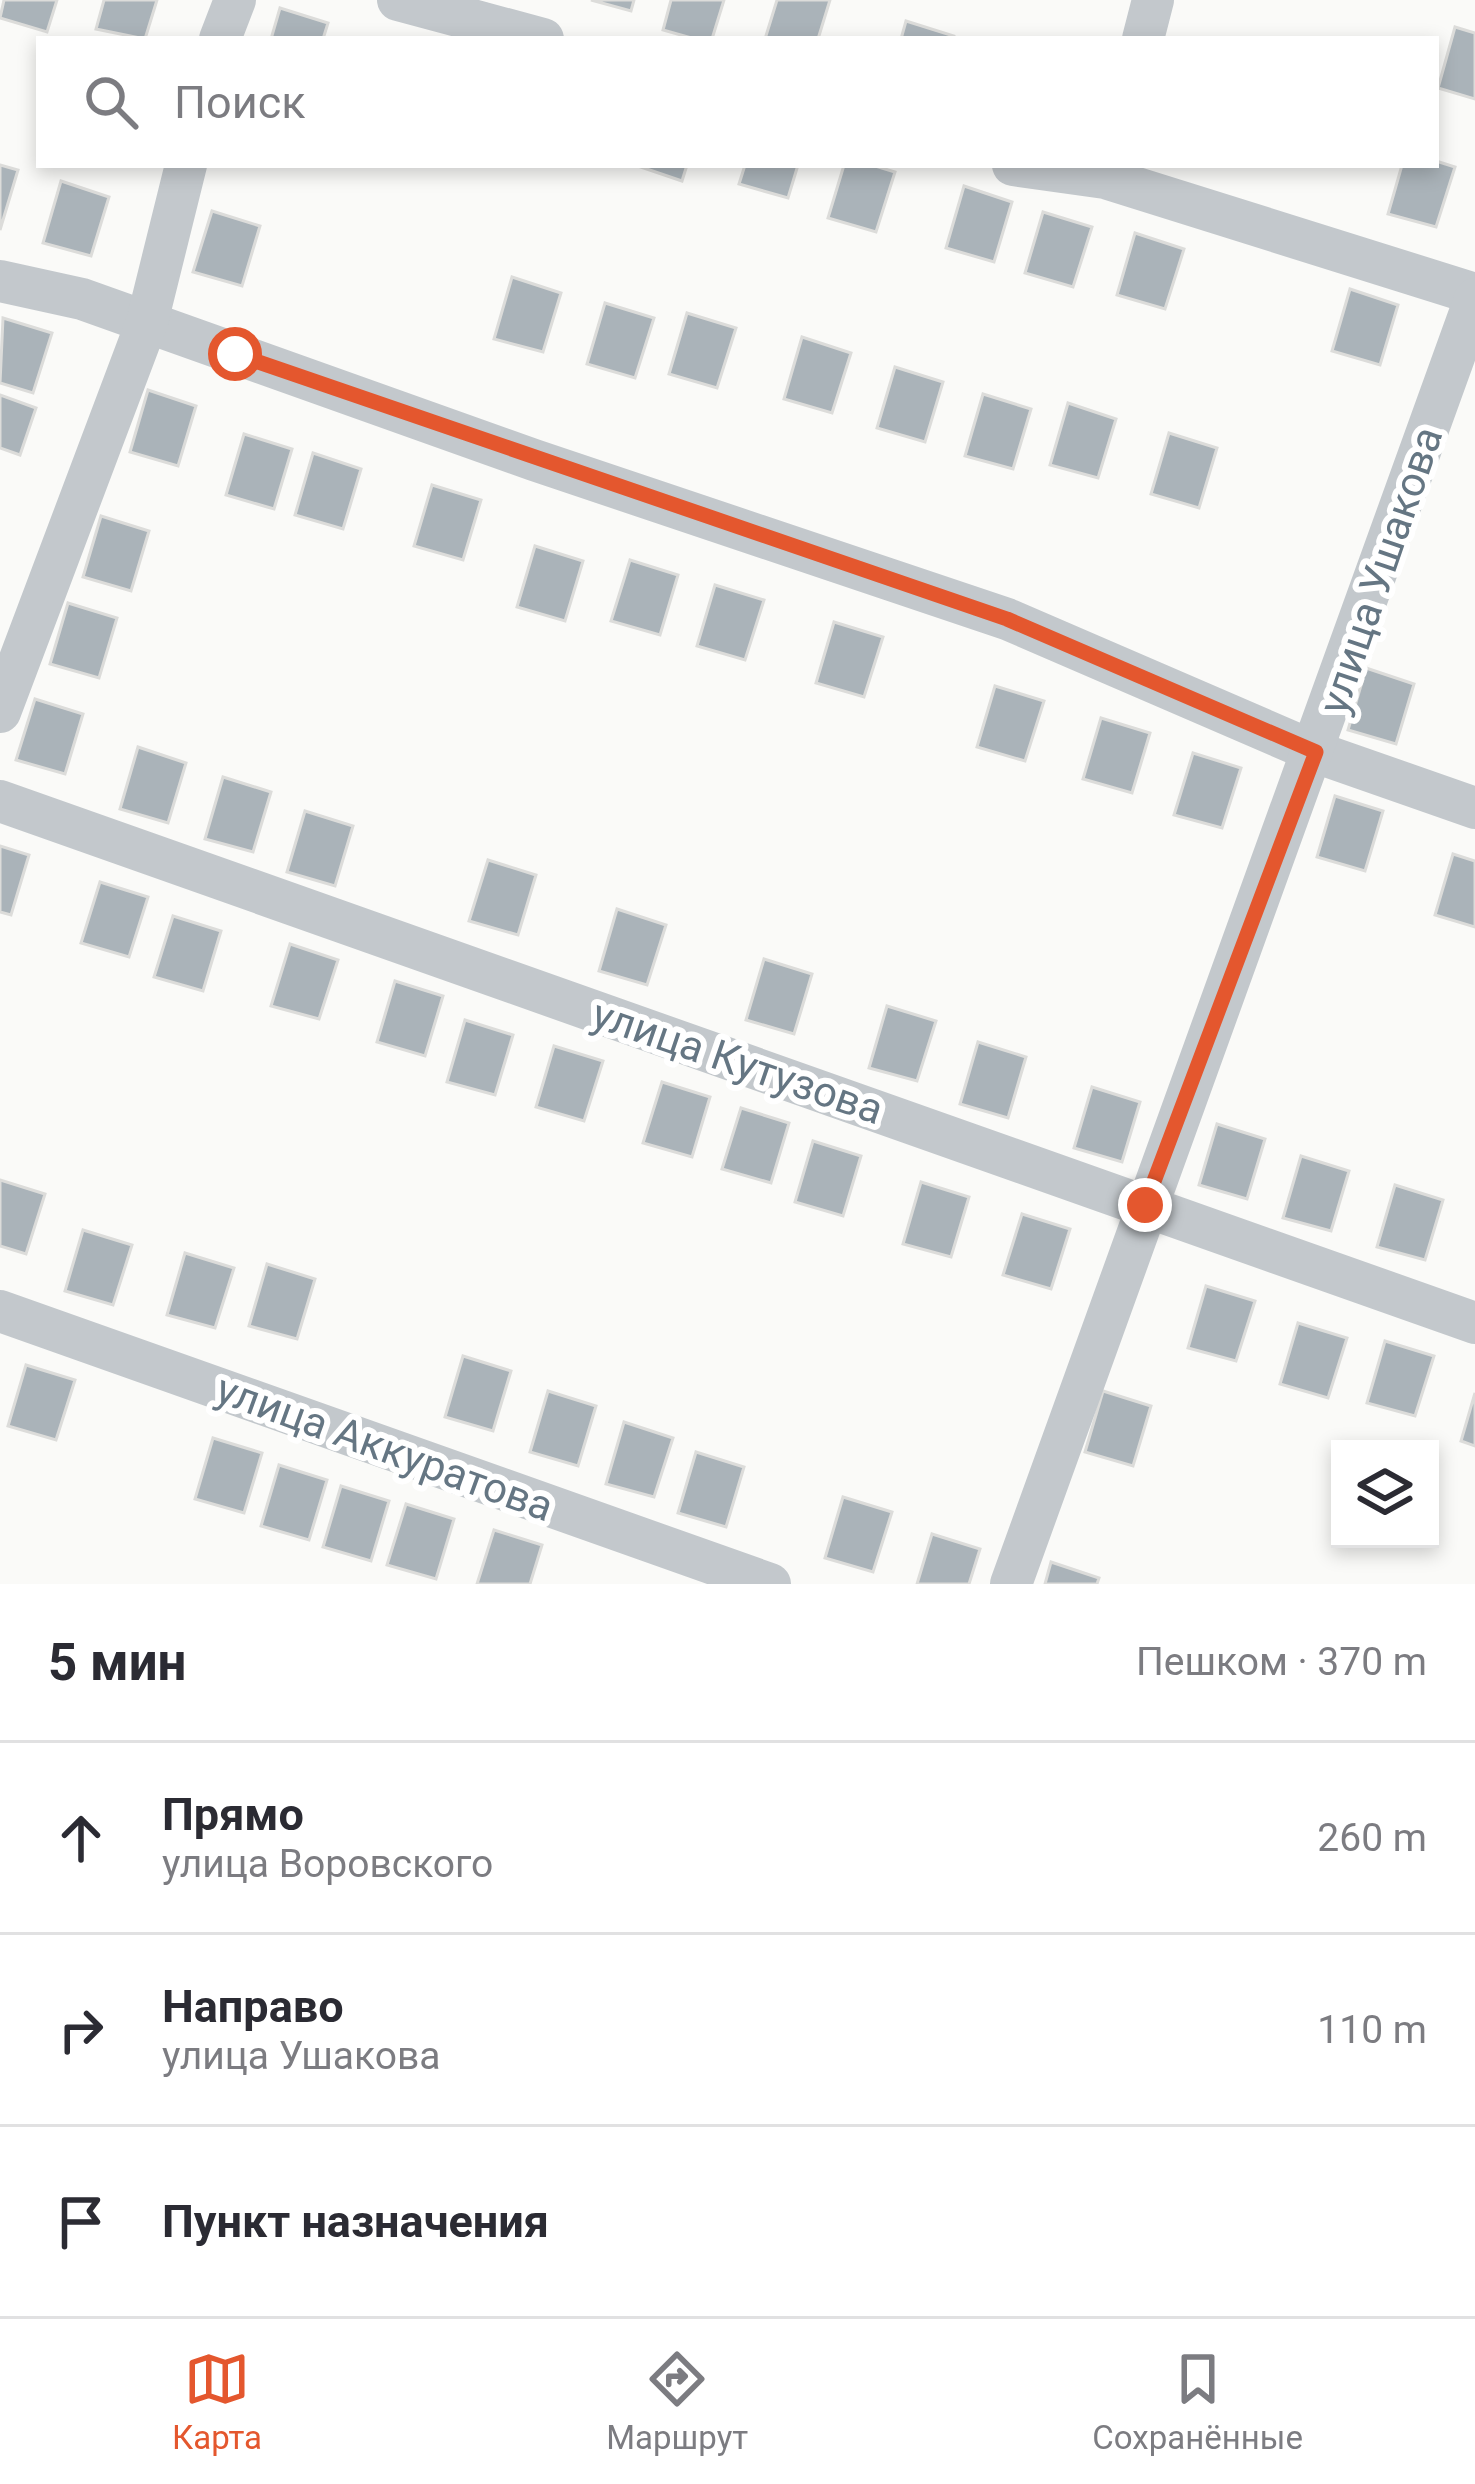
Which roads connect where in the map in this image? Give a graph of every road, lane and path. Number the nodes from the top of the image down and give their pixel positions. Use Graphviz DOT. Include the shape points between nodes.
graph roads {
  1 [pos="235,0"];
  2 [pos="398,0"];
  3 [pos="1154,0"];
  4 [pos="221,36"];
  5 [pos="532,36"];
  6 [pos="1144,36"];
  7 [pos="185,168"];
  8 [pos="1053,168"];
  9 [pos="1107,172"];
  10 [pos="0,280"];
  11 [pos="1475,297"];
  12 [pos="146,322"];
  13 [pos="0,712"];
  14 [pos="1316,752"];
  15 [pos="0,801"];
  16 [pos="1475,808"];
  17 [pos="1145,1205"];
  18 [pos="0,1311"];
  19 [pos="1475,1323"];
  20 [pos="770,1584"];
  21 [pos="1011,1584"];
  1 -- 4 [label="street"];
  2 -- 5 [label="street"];
  3 -- 6 [label="street"];
  7 -- 12 [label="street"];
  8 -- 9 [label="street"];
  9 -- 11 [label="street"];
  10 -- 12 [label="street"];
  11 -- 14 [label="street, улица Ушакова"];
  12 -- 13 [label="street"];
  12 -- 14 [label="street" via="1007,619"];
  14 -- 16 [label="street"];
  14 -- 17 [label="street, улица Ушакова"];
  15 -- 17 [label="street, улица Кутузова"];
  17 -- 19 [label="street, улица Кутузова"];
  17 -- 21 [label="street, улица Ушакова"];
  18 -- 20 [label="street, улица Аккуратова"];
}
